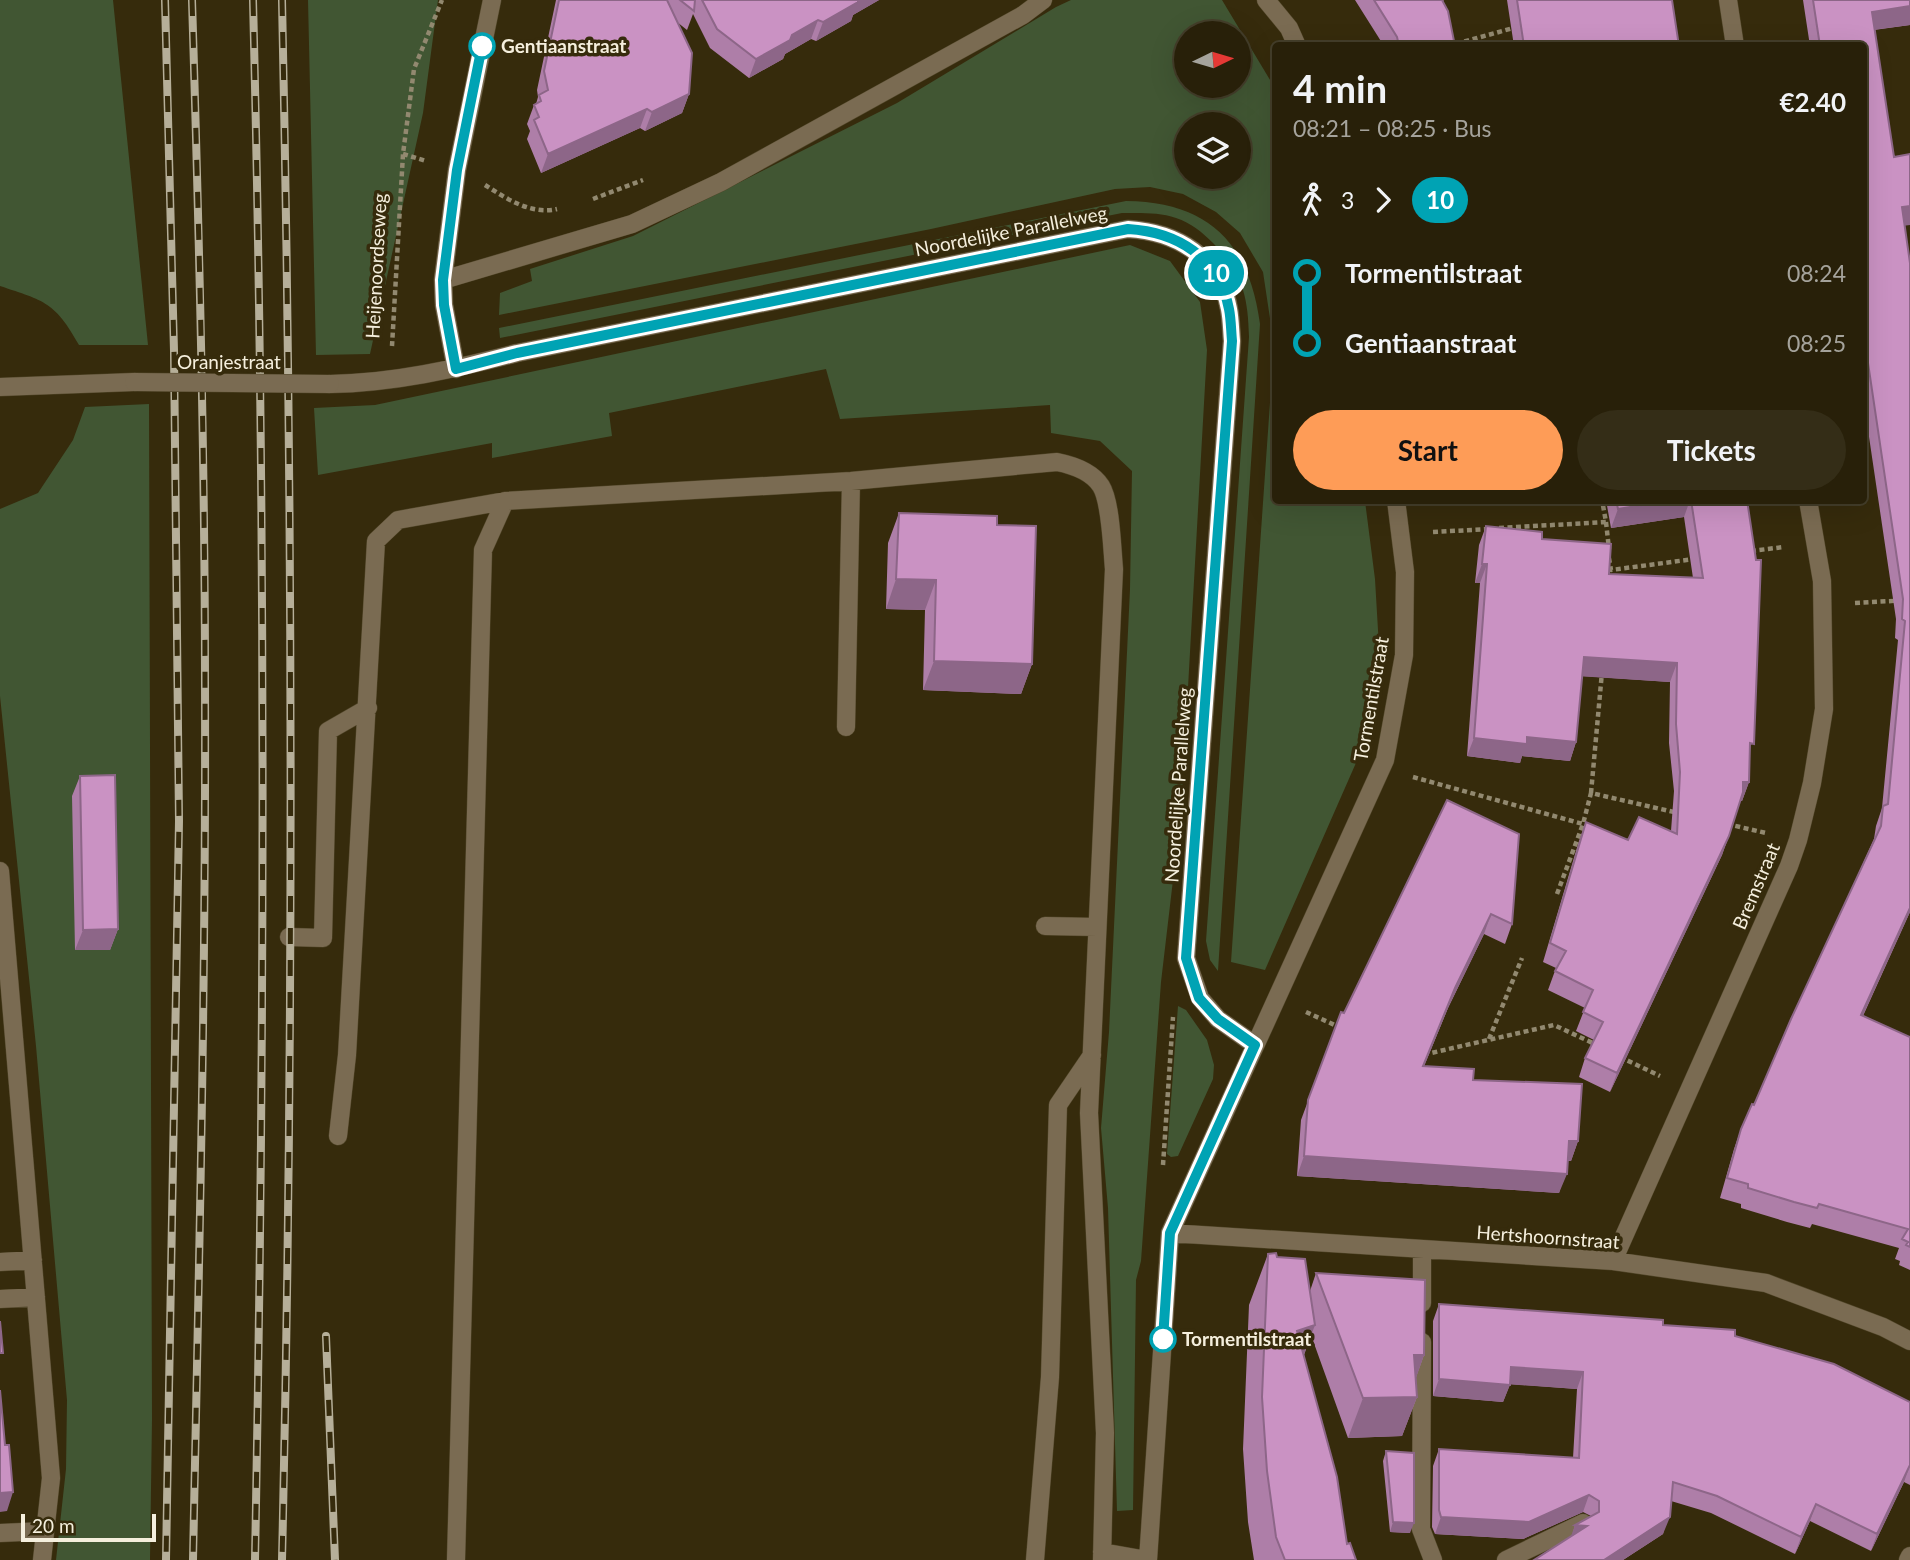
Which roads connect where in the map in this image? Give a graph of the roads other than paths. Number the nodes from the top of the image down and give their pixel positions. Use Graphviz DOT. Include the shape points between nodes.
graph roads {
  1 [pos="492,0"];
  2 [pos="1043,0"];
  3 [pos="1266,0"];
  4 [pos="1728,0"];
  5 [pos="1295,42"];
  6 [pos="1734,42"];
  7 [pos="443,280"];
  8 [pos="456,369"];
  9 [pos="0,387"];
  10 [pos="851,481"];
  11 [pos="505,501"];
  12 [pos="1397,504"];
  13 [pos="1809,504"];
  14 [pos="368,708"];
  15 [pos="846,727"];
  16 [pos="0,871"];
  17 [pos="1045,926"];
  18 [pos="1097,927"];
  19 [pos="289,937"];
  20 [pos="6,988"];
  21 [pos="7,1032"];
  22 [pos="1255,1045"];
  23 [pos="1092,1055"];
  24 [pos="338,1136"];
  25 [pos="1170,1233"];
  26 [pos="1422,1249"];
  27 [pos="33,1260"];
  28 [pos="0,1262"];
  29 [pos="1613,1262"];
  30 [pos="36,1297"];
  31 [pos="0,1300"];
  32 [pos="1910,1341"];
  33 [pos="1583,1522"];
  34 [pos="45,1531"];
  35 [pos="0,1534"];
  36 [pos="1102,1556"];
  37 [pos="41,1560"];
  38 [pos="456,1560"];
  39 [pos="1035,1560"];
  40 [pos="1148,1560"];
  41 [pos="1433,1560"];
  42 [pos="1506,1560"];
  1 -- 7 [label="street" via="457,170"];
  2 -- 7 [label="street" via="721,181 632,224"];
  3 -- 5 [label="street"];
  4 -- 6 [label="street"];
  7 -- 8 [label="street"];
  8 -- 9 [label="street, Oranjestraat, bridge" via="390,381 330,384 134,382"];
  8 -- 22 [label="street, Noordelijke Parallelweg" via="1128,229 1150,230 1198,252 1216,274 1229,307 1232,341 1186,958 1199,998 1218,1019"];
  10 -- 11 [label="street"];
  10 -- 15 [label="street"];
  10 -- 18 [label="street" via="1057,462 1077,467 1101,485 1111,522 1114,569"];
  11 -- 14 [label="street" via="398,520 376,541"];
  11 -- 38 [label="street" via="483,550"];
  12 -- 22 [label="street, Tormentilstraat" via="1405,572 1404,655 1382,768"];
  13 -- 29 [label="street, Bremstraat" via="1823,605 1824,709 1798,841"];
  14 -- 19 [label="street" via="328,731 323,938"];
  14 -- 24 [label="street"];
  16 -- 20 [label="street"];
  17 -- 18 [label="street"];
  18 -- 23 [label="street"];
  20 -- 21 [label="street"];
  21 -- 27 [label="street"];
  22 -- 25 [label="street"];
  23 -- 36 [label="street" via="1089,1113 1105,1433"];
  23 -- 39 [label="street" via="1058,1105 1050,1377"];
  25 -- 26 [label="street, Hertshoornstraat"];
  25 -- 40 [label="street"];
  26 -- 29 [label="street, Hertshoornstraat"];
  26 -- 41 [label="street" via="1422,1529"];
  27 -- 28 [label="street"];
  27 -- 30 [label="street"];
  29 -- 32 [label="street, Hertshoornstraat" via="1766,1283"];
  30 -- 31 [label="street"];
  30 -- 34 [label="street" via="51,1478"];
  33 -- 42 [label="street"];
  34 -- 35 [label="street"];
  34 -- 37 [label="street"];
  36 -- 40 [label="street"];
}
